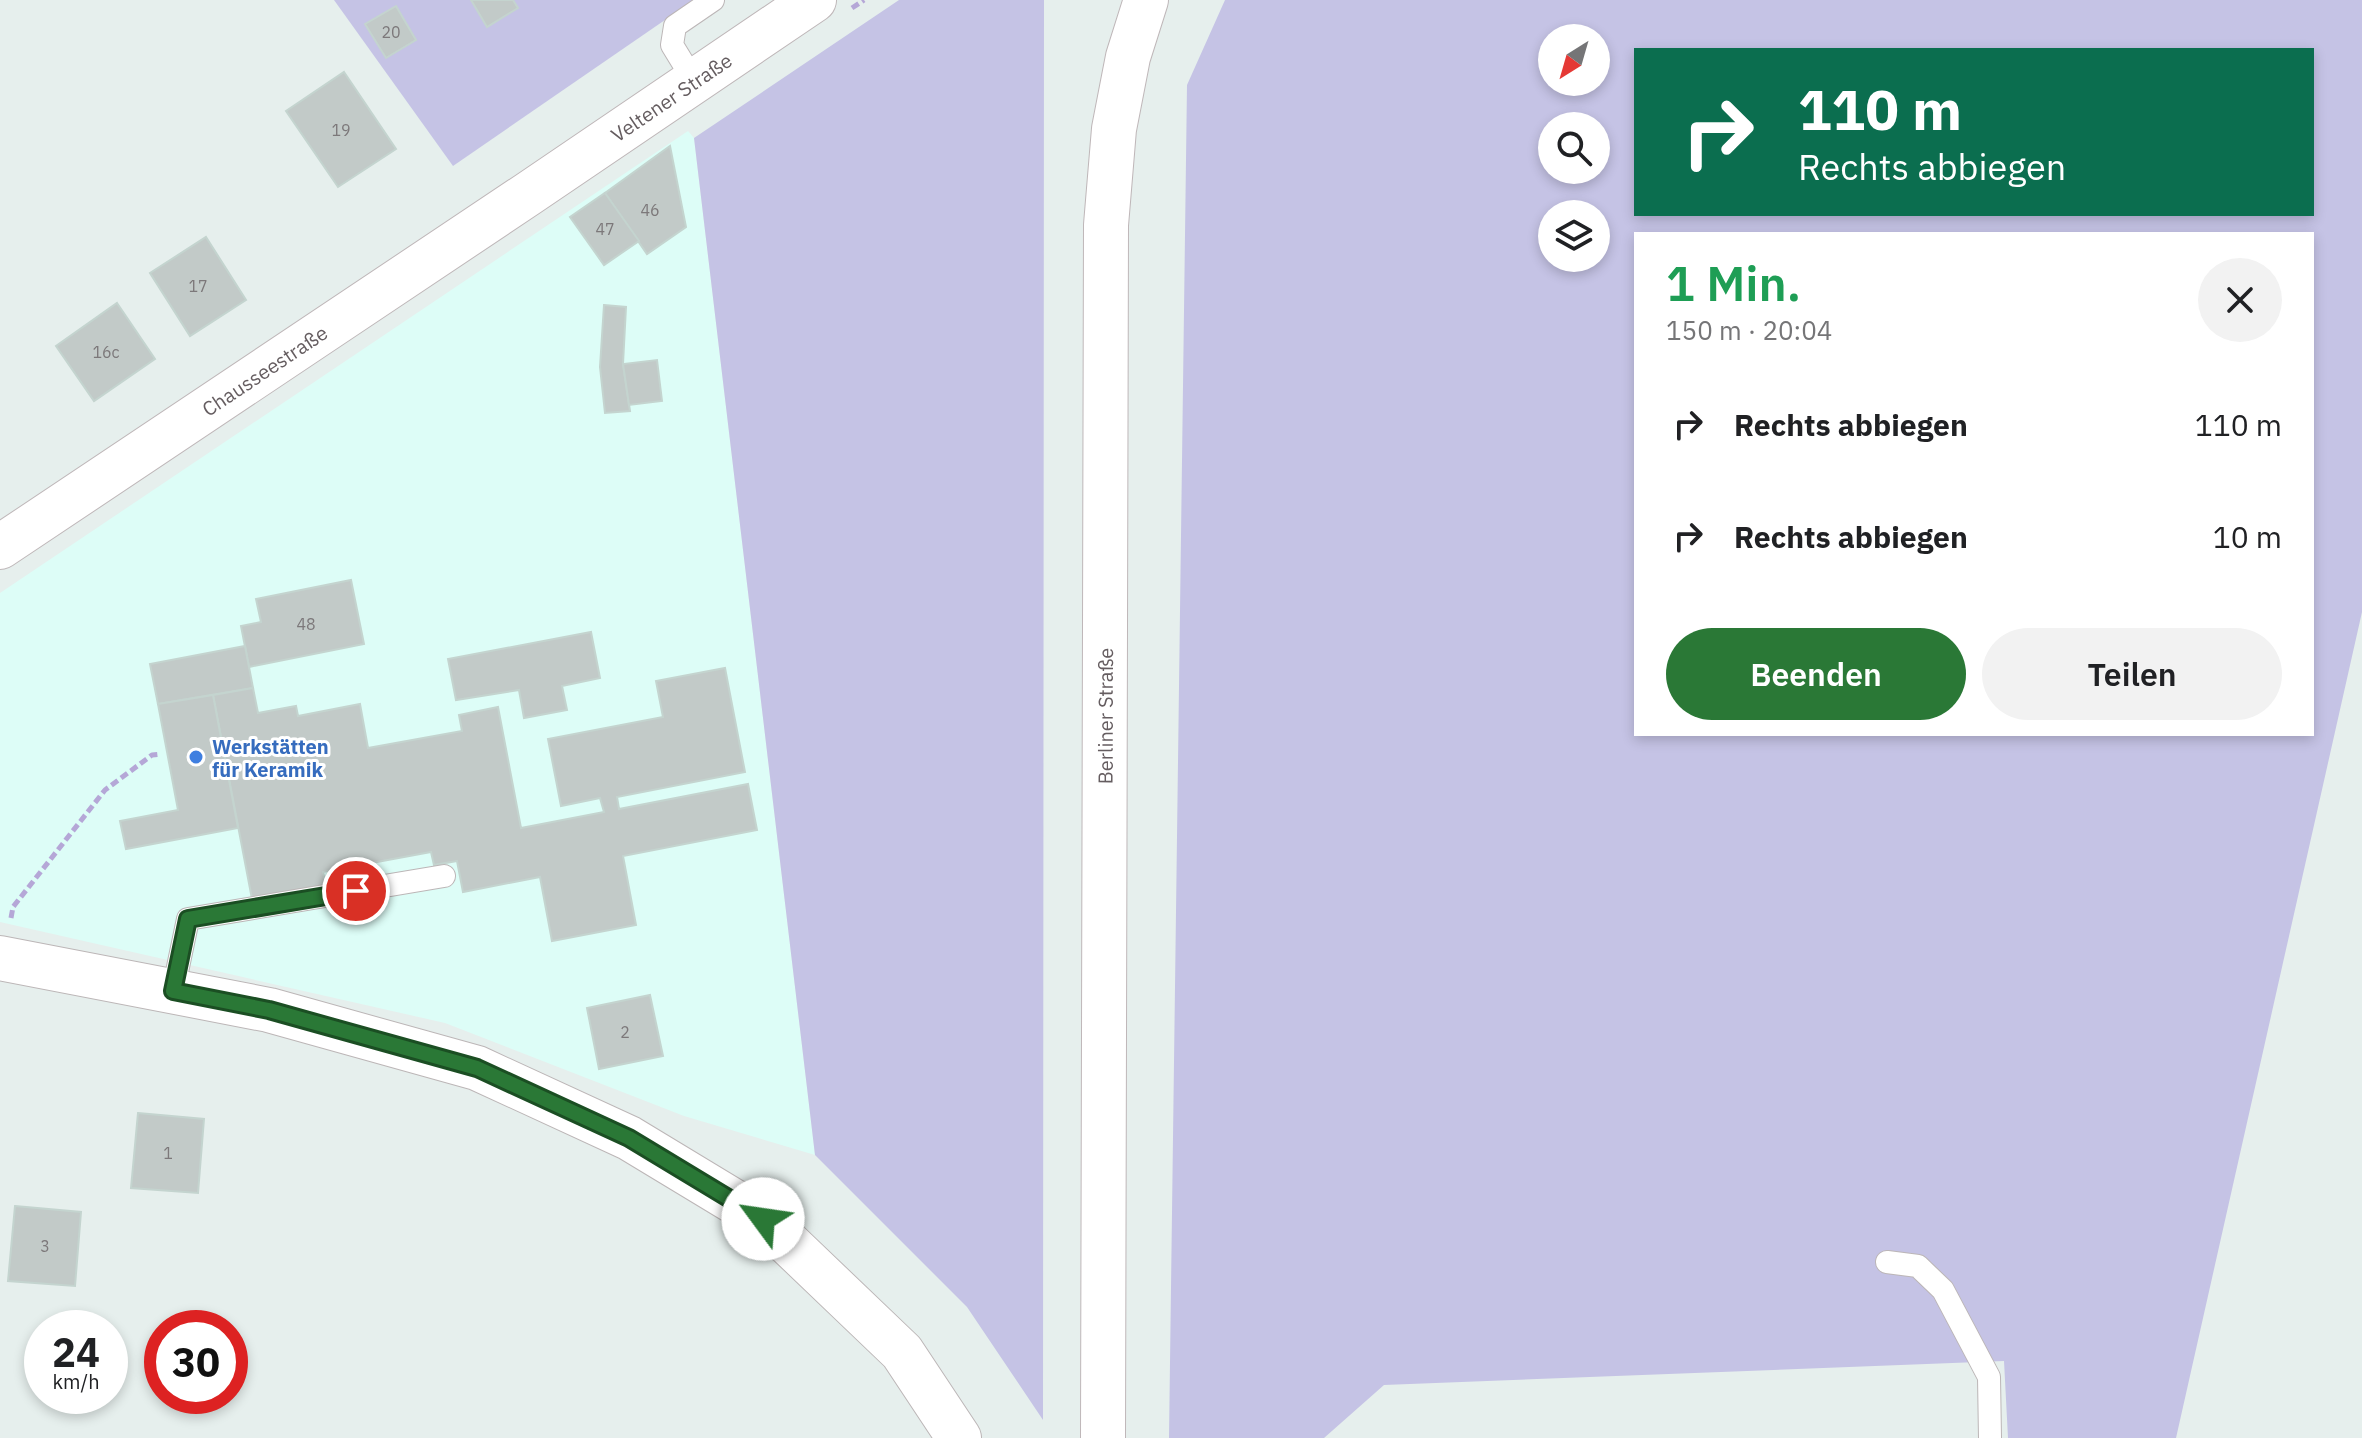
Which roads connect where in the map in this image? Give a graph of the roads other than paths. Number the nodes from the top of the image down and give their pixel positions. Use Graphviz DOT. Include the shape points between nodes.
graph roads {
  1 [pos="713,0"];
  2 [pos="814,0"];
  3 [pos="1146,0"];
  4 [pos="694,81"];
  5 [pos="528,194"];
  6 [pos="0,547"];
  7 [pos="444,876"];
  8 [pos="1,958"];
  9 [pos="173,991"];
  10 [pos="1887,1262"];
  11 [pos="959,1438"];
  12 [pos="1103,1438"];
  13 [pos="1990,1438"];
  1 -- 4 [label="lane" via="675,26 672,45"];
  2 -- 4 [label="main road, Veltener Straße"];
  3 -- 12 [label="main road, Berliner Straße" via="1114,129 1106,225"];
  4 -- 5 [label="main road, Veltener Straße"];
  5 -- 6 [label="main road, Chausseestraße"];
  7 -- 9 [label="lane" via="188,919"];
  8 -- 9 [label="main road"];
  9 -- 11 [label="main road" via="269,1010 477,1068 629,1138 763,1219 902,1352"];
  10 -- 13 [label="lane" via="1918,1266 1943,1290 1989,1377"];
}
